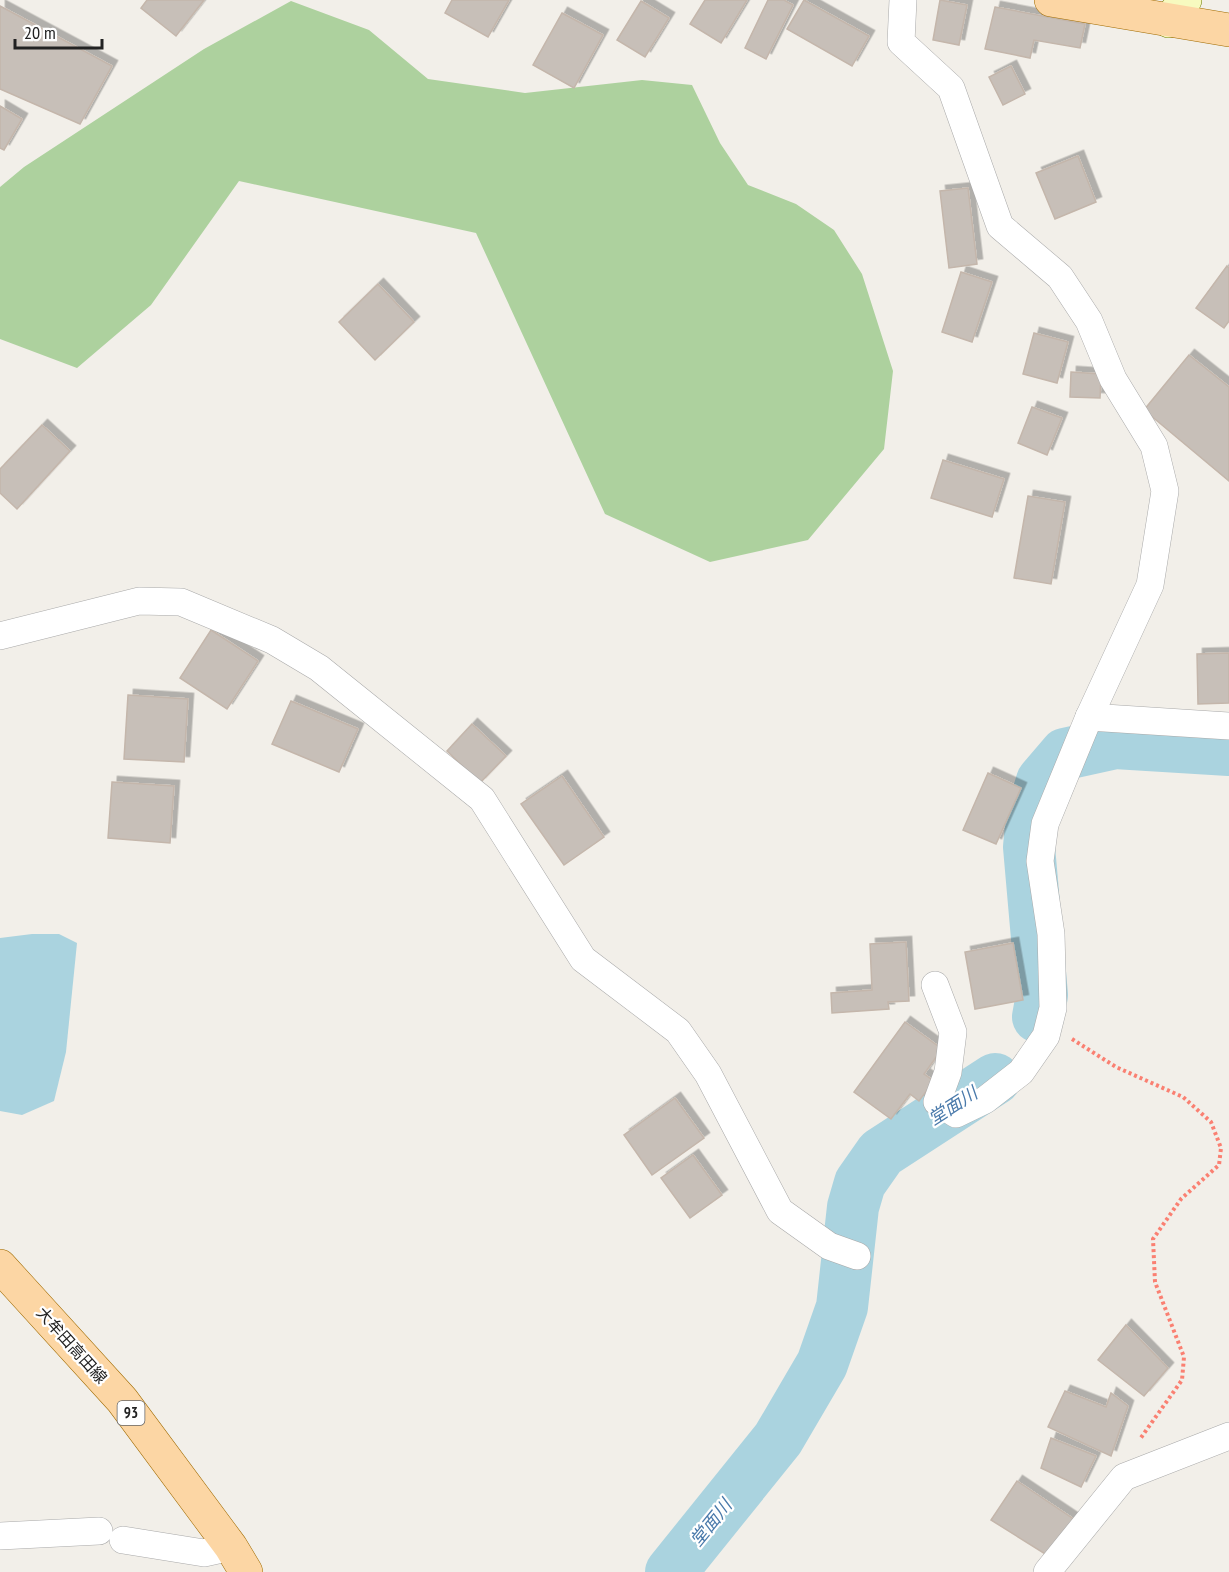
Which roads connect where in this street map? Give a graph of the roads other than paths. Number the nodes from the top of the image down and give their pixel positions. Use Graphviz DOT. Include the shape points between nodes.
graph roads {
  1 [pos="903,0"];
  2 [pos="1051,0"];
  3 [pos="1177,10"];
  4 [pos="1229,30"];
  5 [pos="0,636"];
  6 [pos="1089,717"];
  7 [pos="1229,726"];
  8 [pos="935,985"];
  9 [pos="857,1256"];
  10 [pos="0,1266"];
  11 [pos="1229,1436"];
  12 [pos="0,1536"];
  13 [pos="239,1559"];
  14 [pos="1047,1572"];
  1 -- 6 [label="street" via="901,42 951,88 1000,226 1060,277 1089,321 1113,379 1154,446 1165,491 1150,585"];
  2 -- 3 [label="main road"];
  3 -- 4 [label="main road"];
  5 -- 9 [label="street" via="139,601 181,602 272,640 319,668 482,799 583,959 678,1031 708,1074 780,1211 829,1246"];
  6 -- 7 [label="street"];
  6 -- 8 [label="street" via="1045,824 1040,861 1051,934 1053,1008 1046,1036 1021,1072 985,1100 956,1114 937,1102 948,1072 953,1032"];
  10 -- 13 [label="main road, 大牟田高田線 / 93" via="122,1400"];
  11 -- 14 [label="street" via="1124,1477"];
  12 -- 13 [label="street" via="111,1535"];
}
